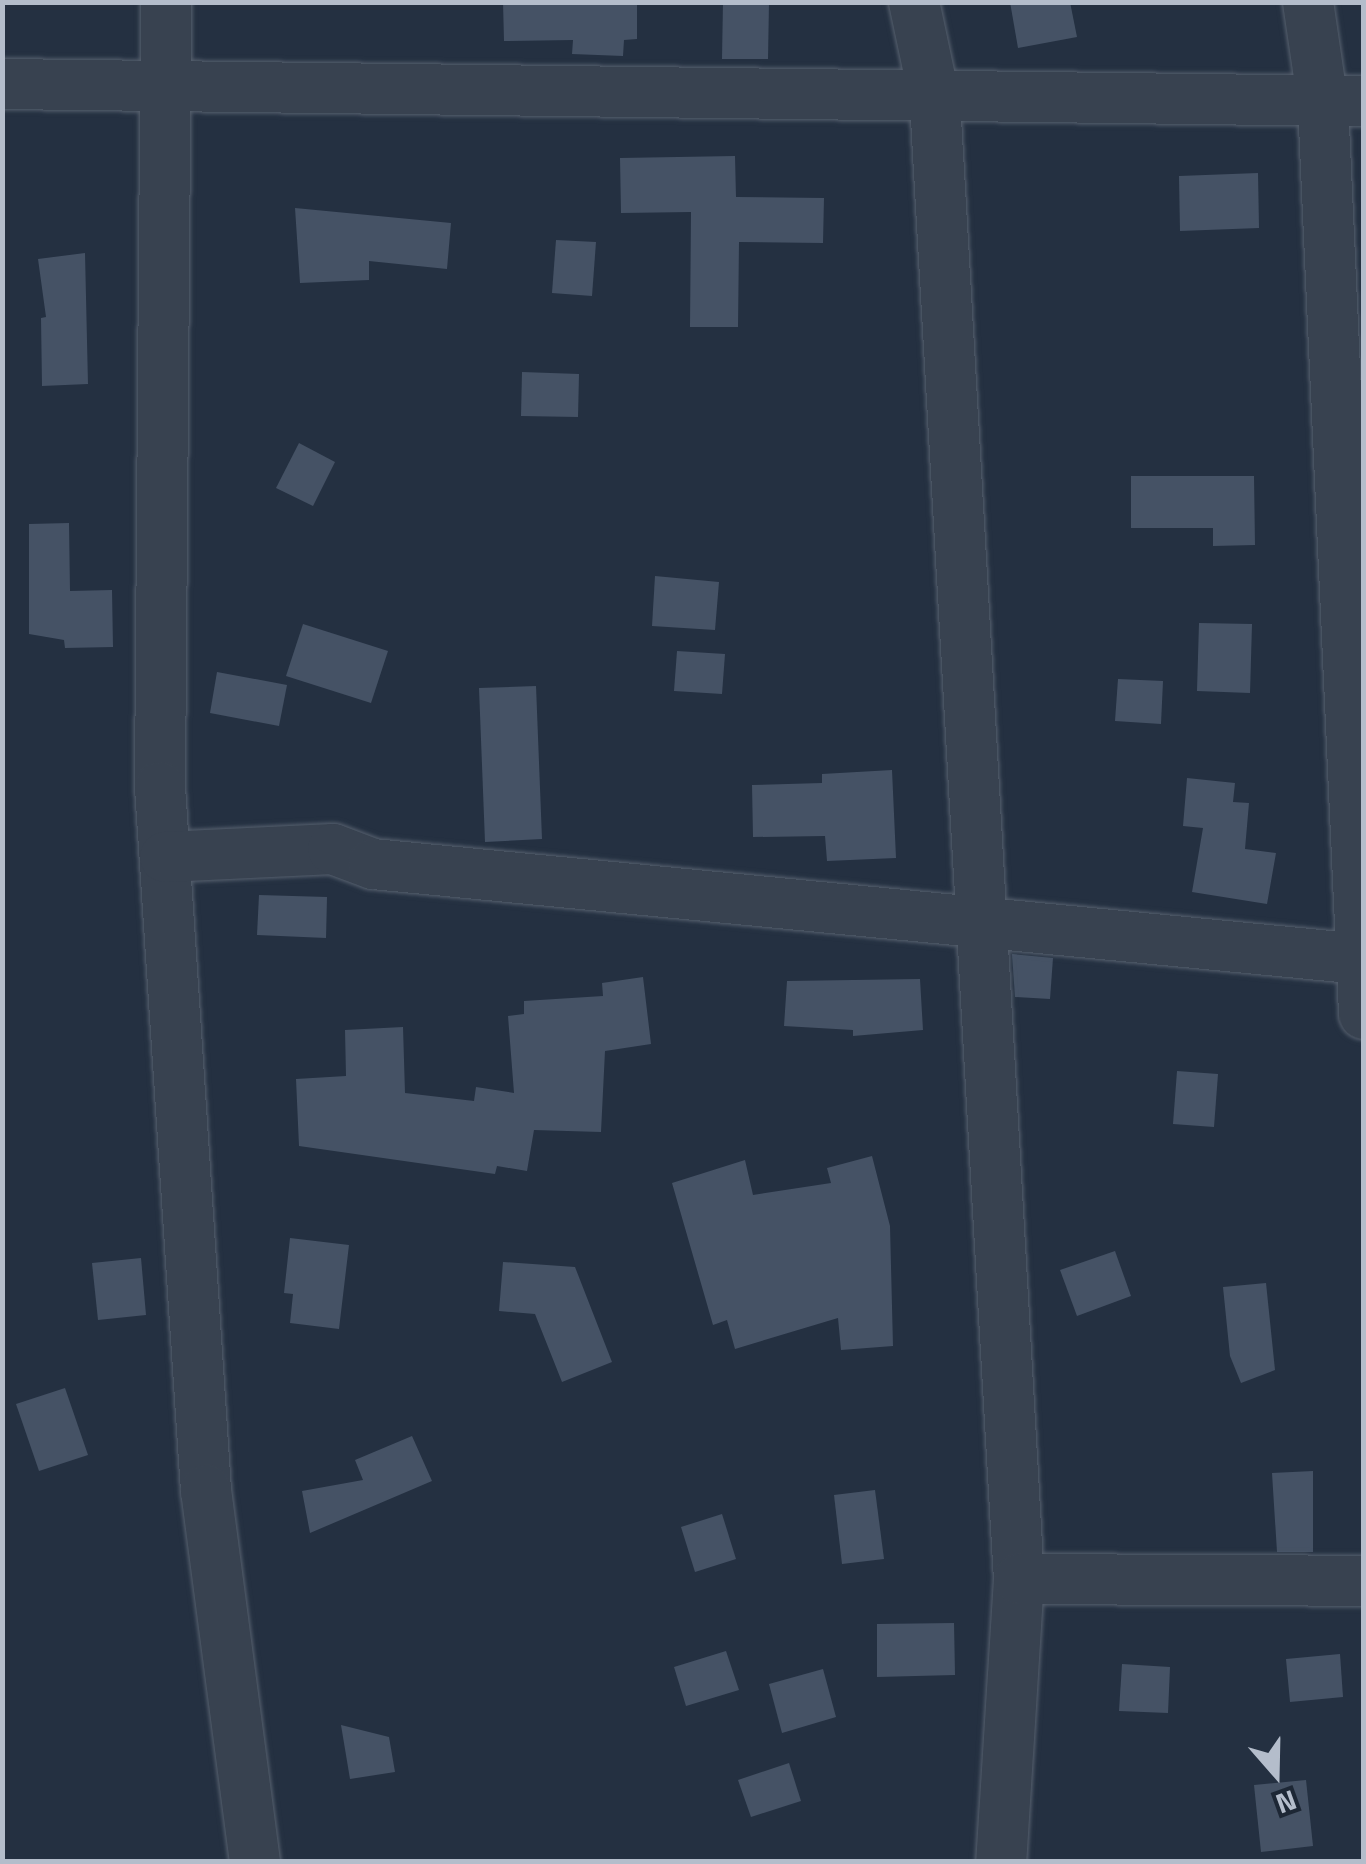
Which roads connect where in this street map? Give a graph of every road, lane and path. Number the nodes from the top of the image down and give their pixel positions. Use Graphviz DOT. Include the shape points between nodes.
graph roads {
  1 [pos="166,2"];
  2 [pos="914,2"];
  3 [pos="1308,2"];
  4 [pos="2,84"];
  5 [pos="166,87"];
  6 [pos="936,101"];
  7 [pos="1343,102"];
  8 [pos="165,858"];
  9 [pos="982,923"];
  10 [pos="1361,959"];
  11 [pos="1364,1014"];
  12 [pos="1020,1579"];
  13 [pos="1364,1581"];
  14 [pos="255,1862"];
  15 [pos="1001,1862"];
  1 -- 5 [label="street"];
  2 -- 6 [label="street"];
  3 -- 7 [label="street"];
  4 -- 5 [label="street"];
  5 -- 6 [label="street"];
  5 -- 8 [label="street" via="160,767"];
  6 -- 7 [label="street"];
  6 -- 9 [label="street"];
  7 -- 10 [label="street"];
  8 -- 9 [label="street" via="333,849 372,864"];
  8 -- 14 [label="street" via="206,1490"];
  9 -- 10 [label="street"];
  9 -- 12 [label="street"];
  10 -- 11 [label="street"];
  12 -- 13 [label="street"];
  12 -- 15 [label="street"];
}
